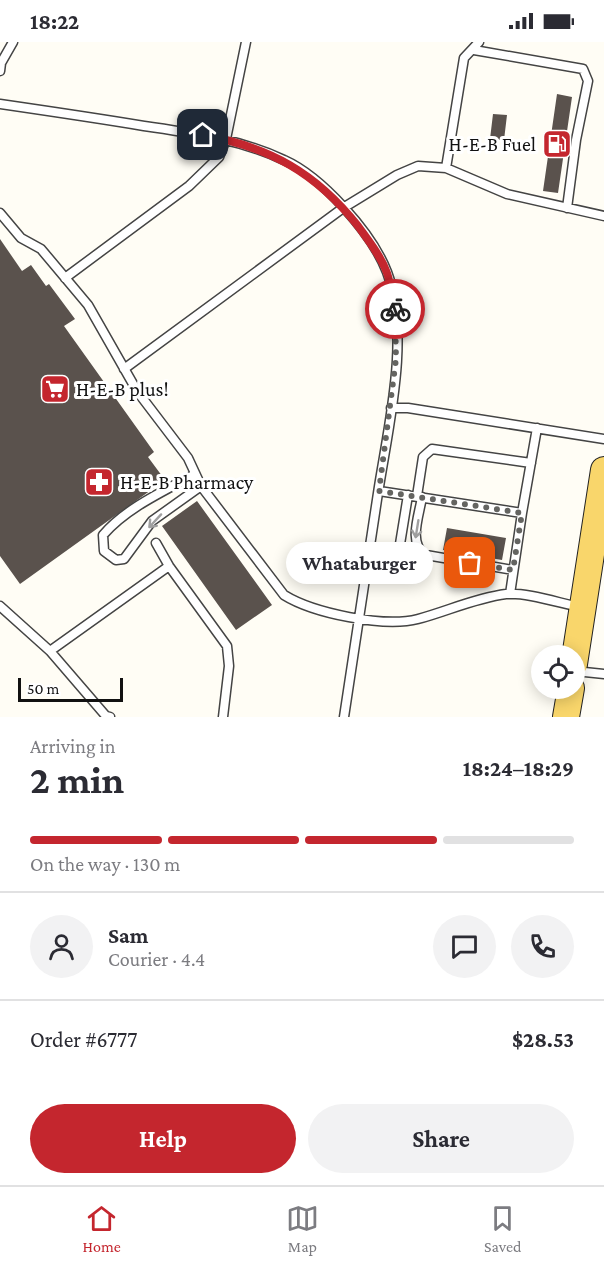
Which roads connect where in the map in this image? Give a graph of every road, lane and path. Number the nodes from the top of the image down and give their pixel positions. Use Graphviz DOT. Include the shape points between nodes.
graph roads {
  1 [pos="13,42"];
  2 [pos="246,42"];
  3 [pos="479,42"];
  4 [pos="472,46"];
  5 [pos="0,66"];
  6 [pos="0,104"];
  7 [pos="226,139"];
  8 [pos="446,168"];
  9 [pos="343,208"];
  10 [pos="567,208"];
  11 [pos="0,213"];
  12 [pos="604,216"];
  13 [pos="65,278"];
  14 [pos="124,369"];
  15 [pos="391,408"];
  16 [pos="537,428"];
  17 [pos="604,439"];
  18 [pos="531,463"];
  19 [pos="604,470"];
  20 [pos="195,474"];
  21 [pos="201,486"];
  22 [pos="379,491"];
  23 [pos="415,496"];
  24 [pos="522,513"];
  25 [pos="156,543"];
  26 [pos="426,556"];
  27 [pos="169,566"];
  28 [pos="513,570"];
  29 [pos="510,594"];
  30 [pos="0,606"];
  31 [pos="583,607"];
  32 [pos="359,617"];
  33 [pos="577,645"];
  34 [pos="50,651"];
  35 [pos="585,672"];
  36 [pos="604,674"];
  37 [pos="569,699"];
  38 [pos="110,717"];
  39 [pos="223,717"];
  40 [pos="344,717"];
  41 [pos="567,717"];
  1 -- 5 [label="lane"];
  2 -- 7 [label="lane"];
  3 -- 4 [label="lane"];
  4 -- 8 [label="lane" via="464,58"];
  4 -- 10 [label="lane" via="584,69 588,81"];
  6 -- 7 [label="lane"];
  7 -- 9 [label="lane" via="285,160 317,182"];
  7 -- 13 [label="lane" via="219,157 189,186"];
  8 -- 9 [label="lane" via="418,166"];
  8 -- 10 [label="lane" via="507,194"];
  9 -- 14 [label="lane"];
  9 -- 15 [label="lane" via="369,240 387,272 397,339"];
  10 -- 12 [label="lane"];
  11 -- 13 [label="lane" via="21,238 41,249"];
  13 -- 14 [label="lane" via="88,305"];
  14 -- 20 [label="lane" via="188,458"];
  15 -- 16 [label="lane"];
  15 -- 22 [label="lane"];
  16 -- 17 [label="lane"];
  16 -- 18 [label="lane"];
  18 -- 23 [label="lane" via="432,449 423,457"];
  18 -- 24 [label="lane"];
  19 -- 31 [label="main road"];
  20 -- 21 [label="lane"];
  21 -- 20 [label="lane, one-way" via="152,521 124,559 116,560 104,551 103,535 112,524"];
  21 -- 32 [label="lane" via="284,595 306,606"];
  22 -- 23 [label="lane"];
  22 -- 32 [label="lane"];
  23 -- 24 [label="lane"];
  23 -- 26 [label="lane, one-way" via="415,542"];
  23 -- 26 [label="lane" via="400,544 403,551"];
  24 -- 28 [label="lane"];
  25 -- 27 [label="lane"];
  26 -- 28 [label="lane"];
  27 -- 34 [label="lane"];
  27 -- 39 [label="lane" via="227,646 229,666"];
  28 -- 29 [label="lane"];
  29 -- 31 [label="lane"];
  29 -- 32 [label="lane" via="473,600 416,620"];
  30 -- 34 [label="lane"];
  31 -- 33 [label="main road"];
  32 -- 40 [label="lane"];
  34 -- 38 [label="lane"];
  35 -- 36 [label="lane"];
  37 -- 41 [label="main road"];
}
